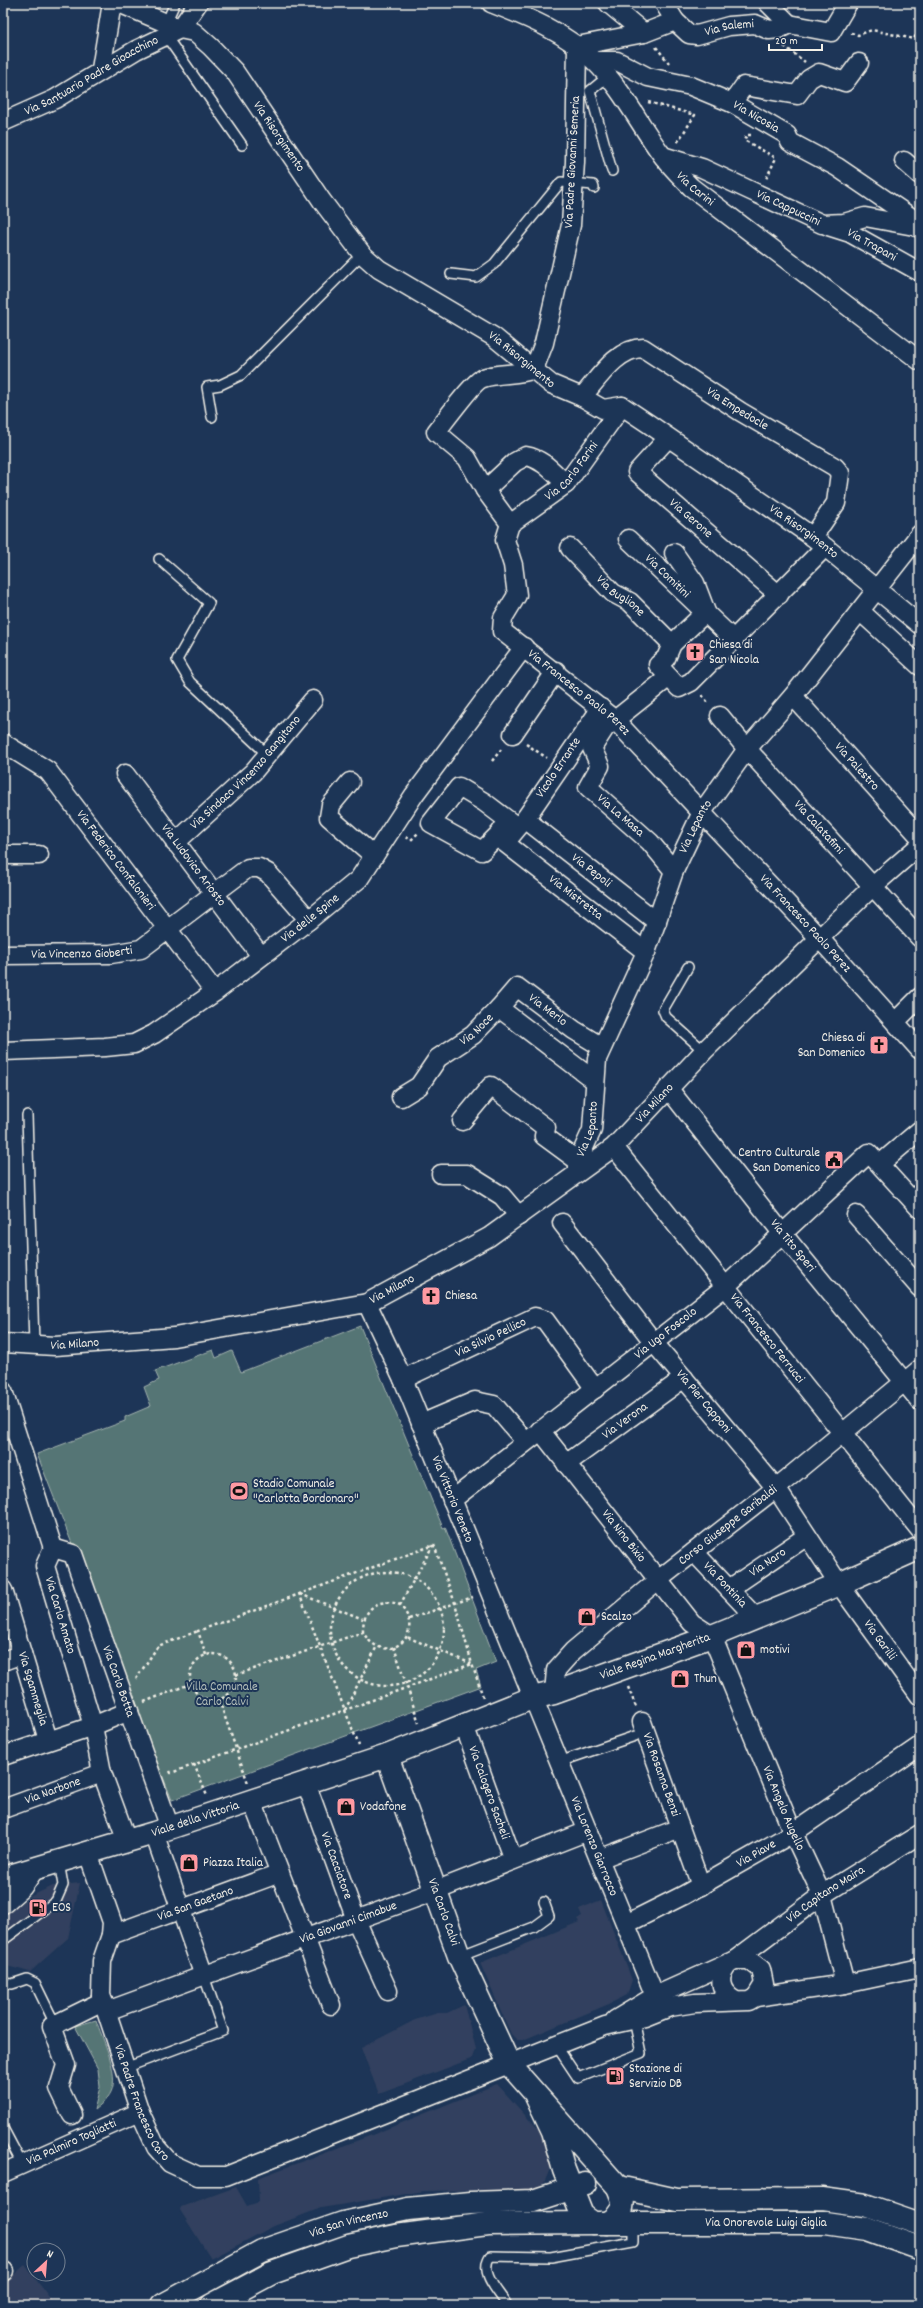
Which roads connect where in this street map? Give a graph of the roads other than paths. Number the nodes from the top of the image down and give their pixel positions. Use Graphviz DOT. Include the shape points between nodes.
graph roads {
  1 [pos="112,3"];
  2 [pos="119,3"];
  3 [pos="175,3"];
  4 [pos="198,3"];
  5 [pos="491,3"];
  6 [pos="608,3"];
  7 [pos="664,3"];
  8 [pos="768,3"];
  9 [pos="848,3"];
  10 [pos="675,21"];
  11 [pos="789,24"];
  12 [pos="171,29"];
  13 [pos="644,33"];
  14 [pos="577,46"];
  15 [pos="595,61"];
  16 [pos="859,63"];
  17 [pos="101,69"];
  18 [pos="607,77"];
  19 [pos="732,103"];
  20 [pos="3,122"];
  21 [pos="242,145"];
  22 [pos="662,156"];
  23 [pos="904,161"];
  24 [pos="612,171"];
  25 [pos="920,175"];
  26 [pos="574,183"];
  27 [pos="594,188"];
  28 [pos="822,224"];
  29 [pos="918,227"];
  30 [pos="362,254"];
  31 [pos="920,272"];
  32 [pos="451,274"];
  33 [pos="920,362"];
  34 [pos="534,369"];
  35 [pos="582,397"];
  36 [pos="622,406"];
  37 [pos="212,417"];
  38 [pos="668,438"];
  39 [pos="566,484"];
  40 [pos="486,490"];
  41 [pos="510,524"];
  42 [pos="920,534"];
  43 [pos="628,539"];
  44 [pos="819,542"];
  45 [pos="570,548"];
  46 [pos="674,553"];
  47 [pos="159,559"];
  48 [pos="877,588"];
  49 [pos="779,595"];
  50 [pos="860,611"];
  51 [pos="706,612"];
  52 [pos="920,625"];
  53 [pos="734,640"];
  54 [pos="672,644"];
  55 [pos="524,647"];
  56 [pos="920,666"];
  57 [pos="556,671"];
  58 [pos="669,677"];
  59 [pos="793,696"];
  60 [pos="313,700"];
  61 [pos="601,708"];
  62 [pos="720,716"];
  63 [pos="615,720"];
  64 [pos="513,734"];
  65 [pos="3,743"];
  66 [pos="747,749"];
  67 [pos="268,755"];
  68 [pos="125,774"];
  69 [pos="350,782"];
  70 [pos="702,812"];
  71 [pos="517,822"];
  72 [pos="920,837"];
  73 [pos="175,843"];
  74 [pos="505,843"];
  75 [pos="920,846"];
  76 [pos="3,855"];
  77 [pos="39,855"];
  78 [pos="374,856"];
  79 [pos="674,871"];
  80 [pos="873,886"];
  81 [pos="214,894"];
  82 [pos="308,920"];
  83 [pos="657,922"];
  84 [pos="168,929"];
  85 [pos="920,938"];
  86 [pos="820,939"];
  87 [pos="646,952"];
  88 [pos="3,954"];
  89 [pos="261,956"];
  90 [pos="688,968"];
  91 [pos="215,992"];
  92 [pos="920,997"];
  93 [pos="499,1008"];
  94 [pos="895,1022"];
  95 [pos="602,1047"];
  96 [pos="920,1050"];
  97 [pos="3,1051"];
  98 [pos="704,1051"];
  99 [pos="595,1081"];
  100 [pos="668,1088"];
  101 [pos="401,1097"];
  102 [pos="27,1115"];
  103 [pos="462,1121"];
  104 [pos="920,1130"];
  105 [pos="614,1147"];
  106 [pos="874,1159"];
  107 [pos="578,1167"];
  108 [pos="441,1174"];
  109 [pos="920,1209"];
  110 [pos="856,1215"];
  111 [pos="519,1216"];
  112 [pos="562,1223"];
  113 [pos="782,1233"];
  114 [pos="725,1287"];
  115 [pos="920,1288"];
  116 [pos="367,1303"];
  117 [pos="3,1343"];
  118 [pos="34,1344"];
  119 [pos="655,1344"];
  120 [pos="920,1369"];
  121 [pos="684,1378"];
  122 [pos="403,1379"];
  123 [pos="904,1382"];
  124 [pos="595,1390"];
  125 [pos="3,1391"];
  126 [pos="920,1401"];
  127 [pos="421,1424"];
  128 [pos="540,1430"];
  129 [pos="842,1433"];
  130 [pos="525,1441"];
  131 [pos="566,1464"];
  132 [pos="776,1488"];
  133 [pos="452,1500"];
  134 [pos="920,1530"];
  135 [pos="808,1536"];
  136 [pos="53,1548"];
  137 [pos="920,1548"];
  138 [pos="694,1552"];
  139 [pos="658,1580"];
  140 [pos="839,1584"];
  141 [pos="729,1589"];
  142 [pos="4,1599"];
  143 [pos="756,1618"];
  144 [pos="712,1636"];
  145 [pos="22,1654"];
  146 [pos="3,1661"];
  147 [pos="554,1693"];
  148 [pos="920,1696"];
  149 [pos="532,1698"];
  150 [pos="136,1707"];
  151 [pos="464,1725"];
  152 [pos="93,1726"];
  153 [pos="638,1729"];
  154 [pos="48,1740"];
  155 [pos="920,1746"];
  156 [pos="3,1756"];
  157 [pos="387,1756"];
  158 [pos="559,1762"];
  159 [pos="102,1773"];
  160 [pos="306,1783"];
  161 [pos="252,1801"];
  162 [pos="3,1809"];
  163 [pos="680,1828"];
  164 [pos="162,1830"];
  165 [pos="588,1831"];
  166 [pos="794,1833"];
  167 [pos="920,1834"];
  168 [pos="127,1841"];
  169 [pos="88,1853"];
  170 [pos="599,1859"];
  171 [pos="514,1860"];
  172 [pos="59,1862"];
  173 [pos="32,1870"];
  174 [pos="280,1873"];
  175 [pos="3,1878"];
  176 [pos="701,1886"];
  177 [pos="435,1891"];
  178 [pos="822,1895"];
  179 [pos="3,1902"];
  180 [pos="544,1902"];
  181 [pos="180,1908"];
  182 [pos="356,1920"];
  183 [pos="626,1924"];
  184 [pos="111,1935"];
  185 [pos="3,1937"];
  186 [pos="305,1939"];
  187 [pos="459,1956"];
  188 [pos="732,1961"];
  189 [pos="916,1974"];
  190 [pos="204,1976"];
  191 [pos="764,1976"];
  192 [pos="3,1983"];
  193 [pos="845,1984"];
  194 [pos="809,1989"];
  195 [pos="388,1991"];
  196 [pos="655,1996"];
  197 [pos="756,1997"];
  198 [pos="734,2000"];
  199 [pos="331,2005"];
  200 [pos="105,2006"];
  201 [pos="634,2020"];
  202 [pos="56,2024"];
  203 [pos="605,2026"];
  204 [pos="556,2045"];
  205 [pos="509,2064"];
  206 [pos="125,2068"];
  207 [pos="536,2096"];
  208 [pos="140,2112"];
  209 [pos="72,2115"];
  210 [pos="3,2128"];
  211 [pos="576,2138"];
  212 [pos="22,2164"];
  213 [pos="3,2173"];
  214 [pos="615,2185"];
  215 [pos="575,2186"];
  216 [pos="639,2190"];
  217 [pos="633,2222"];
  218 [pos="600,2223"];
  219 [pos="920,2224"];
  220 [pos="920,2248"];
  221 [pos="163,2305"];
  222 [pos="212,2305"];
  223 [pos="507,2305"];
  1 -- 17 [label="street"];
  2 -- 12 [label="street, Via Risorgimento"];
  3 -- 12 [label="lane"];
  4 -- 12 [label="street"];
  5 -- 14 [label="street, Via Carini" via="548,28"];
  6 -- 13 [label="street"];
  7 -- 10 [label="street, Via Salemi"];
  8 -- 11 [label="street"];
  9 -- 11 [label="street, Via Salemi" via="831,32"];
  10 -- 11 [label="street, Via Salemi" via="689,34 697,35 729,26 755,24 769,30"];
  10 -- 13 [label="street"];
  12 -- 17 [label="street, Via Santuario Padre Gioacchino"];
  12 -- 21 [label="lane"];
  12 -- 30 [label="street, Via Risorgimento" via="194,32 235,72 322,201"];
  13 -- 14 [label="street"];
  14 -- 15 [label="street, Via Carini"];
  14 -- 26 [label="street, Via Padre Giovanni Semeria"];
  15 -- 18 [label="street, Via Carini"];
  15 -- 19 [label="street, Via Nicosia" via="617,60 648,77 684,85"];
  16 -- 19 [label="street" via="844,82 819,74 809,79 797,95 744,86"];
  17 -- 20 [label="street, Via Santuario Padre Gioacchino" via="55,99"];
  18 -- 22 [label="street, Via Carini"];
  18 -- 24 [label="lane" via="590,92"];
  19 -- 29 [label="street, Via Nicosia" via="787,135 790,142 837,167 912,218"];
  22 -- 28 [label="street, Via Cappuccini" via="702,168"];
  22 -- 33 [label="street, Via Carini" via="691,187"];
  23 -- 25 [label="street"];
  26 -- 27 [label="lane" via="594,185"];
  26 -- 32 [label="lane" via="561,182 494,264 476,277"];
  26 -- 34 [label="street, Via Padre Giovanni Semeria" via="571,225 544,343"];
  28 -- 29 [label="street, Via Cappuccini" via="844,224 865,217 904,222"];
  28 -- 31 [label="street, Via Trapani" via="850,233"];
  30 -- 34 [label="street, Via Risorgimento" via="378,269 494,337"];
  30 -- 37 [label="lane" via="241,375 207,388"];
  34 -- 35 [label="street, Via Risorgimento" via="551,384"];
  34 -- 40 [label="street" via="522,374 481,378 436,432 467,458"];
  35 -- 36 [label="street, Via Risorgimento" via="603,409"];
  35 -- 44 [label="street, Via Empedocle" via="612,362 632,348 642,348 741,412 835,467 840,473 836,503"];
  36 -- 38 [label="street, Via Risorgimento"];
  36 -- 39 [label="street, Via Carlo Farini"];
  38 -- 44 [label="street, Via Risorgimento"];
  38 -- 49 [label="street, Via Gerone" via="637,472"];
  39 -- 40 [label="street" via="547,465 536,458 526,456 515,462"];
  39 -- 41 [label="street, Via Carlo Farini"];
  40 -- 41 [label="street"];
  41 -- 55 [label="street, Via Francesco Paolo Perez" via="505,540 513,565 517,596 503,618 502,631"];
  42 -- 48 [label="street, Via Lepanto"];
  43 -- 51 [label="street, Via Comitini"];
  44 -- 48 [label="street, Via Risorgimento"];
  44 -- 49 [label="street, Via Empedocle"];
  45 -- 54 [label="street, Via Buglione" via="613,593 630,602"];
  46 -- 51 [label="street, Via Comitini" via="695,583"];
  47 -- 67 [label="lane" via="209,603 177,660 190,682"];
  48 -- 50 [label="street, Via Lepanto"];
  48 -- 52 [label="street, Via Risorgimento"];
  49 -- 53 [label="street, Via Empedocle"];
  50 -- 56 [label="street"];
  50 -- 59 [label="street, Via Lepanto"];
  51 -- 53 [label="street, Via Comitini"];
  51 -- 54 [label="street"];
  53 -- 58 [label="street, Via Empedocle" via="691,682 680,688"];
  54 -- 58 [label="street" via="666,658 658,665"];
  55 -- 57 [label="street, Via Francesco Paolo Perez"];
  55 -- 78 [label="street, Via delle Spine" via="414,795"];
  57 -- 61 [label="street, Via Francesco Paolo Perez"];
  57 -- 64 [label="street"];
  58 -- 63 [label="street"];
  59 -- 66 [label="street, Via Lepanto"];
  59 -- 72 [label="street, Via Palestro"];
  60 -- 67 [label="street, Via Sindaco Vincenzo Gangitano"];
  61 -- 63 [label="street, Via Francesco Paolo Perez"];
  61 -- 71 [label="street, Vicolo Errante"];
  62 -- 66 [label="street, Via Calatafimi"];
  63 -- 70 [label="street, Via Francesco Paolo Perez"];
  63 -- 79 [label="street, Via La Masa" via="605,728 592,748 600,766 588,787 650,842"];
  65 -- 84 [label="street, Via Federico Confalonieri" via="48,771"];
  66 -- 70 [label="street, Via Lepanto"];
  66 -- 80 [label="street, Via Calatafimi"];
  67 -- 73 [label="street, Via Sindaco Vincenzo Gangitano" via="253,772"];
  68 -- 73 [label="street, Via Ludovico Ariosto"];
  69 -- 78 [label="street" via="331,805 329,817"];
  70 -- 79 [label="street, Via Lepanto"];
  70 -- 86 [label="street, Via Francesco Paolo Perez"];
  71 -- 74 [label="street, Vicolo Errante"];
  71 -- 83 [label="street, Via Pepoli"];
  73 -- 81 [label="street, Via Ludovico Ariosto"];
  74 -- 87 [label="street, Via Mistretta"];
  75 -- 80 [label="street, Via Milano"];
  76 -- 77 [label="street"];
  78 -- 82 [label="street, Via delle Spine" via="359,879"];
  79 -- 83 [label="street, Via Lepanto"];
  80 -- 85 [label="street, Via Calatafimi"];
  80 -- 86 [label="street, Via Milano"];
  81 -- 82 [label="street, Via Vincenzo Gioberti" via="248,868 259,868 268,873"];
  81 -- 84 [label="street, Via Vincenzo Gioberti"];
  81 -- 89 [label="street, Via Ludovico Ariosto"];
  82 -- 89 [label="street, Via delle Spine"];
  83 -- 87 [label="street, Via Lepanto"];
  84 -- 88 [label="street, Via Vincenzo Gioberti" via="141,949 112,954"];
  84 -- 91 [label="street, Via Federico Confalonieri"];
  86 -- 94 [label="street, Via Francesco Paolo Perez"];
  86 -- 98 [label="street, Via Milano"];
  87 -- 95 [label="street, Via Lepanto"];
  89 -- 91 [label="street, Via delle Spine"];
  90 -- 98 [label="lane" via="663,1010 666,1016"];
  91 -- 97 [label="street, Via delle Spine" via="154,1034 134,1044"];
  92 -- 94 [label="street"];
  93 -- 95 [label="street, Via Merlo" via="517,987 574,1030"];
  93 -- 99 [label="street, Via Noce"];
  93 -- 101 [label="street, Via Noce" via="473,1035 438,1058 419,1086"];
  94 -- 96 [label="street, Via Francesco Paolo Perez"];
  95 -- 99 [label="street, Via Lepanto" via="597,1059"];
  98 -- 100 [label="street, Via Milano"];
  99 -- 107 [label="street, Via Lepanto" via="592,1130"];
  100 -- 105 [label="street, Via Milano"];
  100 -- 113 [label="street, Via Tito Speri"];
  102 -- 118 [label="lane"];
  103 -- 107 [label="street" via="491,1086 546,1128 544,1136"];
  104 -- 106 [label="street, Via Ugo Foscolo"];
  105 -- 107 [label="street, Via Milano"];
  105 -- 114 [label="street, Via Francesco Ferrucci"];
  106 -- 109 [label="street"];
  106 -- 113 [label="street, Via Ugo Foscolo"];
  107 -- 111 [label="street, Via Milano"];
  108 -- 111 [label="street" via="467,1174 502,1196"];
  110 -- 115 [label="street"];
  111 -- 116 [label="street, Via Milano" via="489,1237"];
  112 -- 119 [label="street, Via Pier Capponi"];
  113 -- 114 [label="street, Via Ugo Foscolo"];
  113 -- 123 [label="street, Via Tito Speri"];
  114 -- 119 [label="street, Via Ugo Foscolo"];
  114 -- 129 [label="street, Via Francesco Ferrucci"];
  116 -- 118 [label="street, Via Milano" via="174,1337 55,1346"];
  116 -- 122 [label="street, Via Vittorio Veneto"];
  117 -- 118 [label="street, Via Milano"];
  119 -- 121 [label="street, Via Pier Capponi"];
  119 -- 124 [label="street, Via Ugo Foscolo"];
  120 -- 123 [label="street, Corso Giuseppe Garibaldi"];
  121 -- 131 [label="street, Via Verona"];
  121 -- 132 [label="street, Via Pier Capponi"];
  122 -- 124 [label="street, Via Silvio Pellico" via="535,1317 545,1320"];
  122 -- 127 [label="street, Via Vittorio Veneto"];
  123 -- 126 [label="street, Via Tito Speri"];
  123 -- 129 [label="street, Corso Giuseppe Garibaldi"];
  124 -- 128 [label="street, Via Ugo Foscolo"];
  125 -- 136 [label="street"];
  127 -- 130 [label="street" via="475,1401 494,1405"];
  127 -- 133 [label="street, Via Vittorio Veneto"];
  128 -- 130 [label="street, Via Ugo Foscolo"];
  128 -- 131 [label="street, Via Nino Bixio"];
  129 -- 132 [label="street, Corso Giuseppe Garibaldi"];
  129 -- 134 [label="street, Via Francesco Ferrucci"];
  130 -- 133 [label="street, Via Ugo Foscolo"];
  131 -- 139 [label="street, Via Nino Bixio"];
  132 -- 135 [label="street, Via Pier Capponi"];
  132 -- 138 [label="street, Corso Giuseppe Garibaldi"];
  133 -- 149 [label="street, Via Vittorio Veneto"];
  135 -- 140 [label="street, Via Pier Capponi"];
  135 -- 141 [label="street, Via Naro"];
  136 -- 150 [label="street, Via Carlo Botta" via="72,1554"];
  136 -- 152 [label="street, Via Carlo Amato" via="45,1566"];
  137 -- 140 [label="street, Viale Regina Margherita"];
  138 -- 139 [label="street, Corso Giuseppe Garibaldi"];
  138 -- 141 [label="street, Via Pontinia"];
  139 -- 144 [label="street, Via Nino Bixio" via="692,1623"];
  139 -- 147 [label="street, Corso Giuseppe Garibaldi" via="573,1651 560,1665 556,1670"];
  140 -- 143 [label="street, Viale Regina Margherita"];
  140 -- 148 [label="street, Via Garilli"];
  141 -- 143 [label="street, Via Pontinia"];
  142 -- 145 [label="street, Via Sgammeglia"];
  143 -- 144 [label="street, Viale Regina Margherita"];
  144 -- 147 [label="street, Viale Regina Margherita"];
  144 -- 166 [label="street, Via Angelo Augello"];
  145 -- 146 [label="street"];
  145 -- 154 [label="street, Via Sgammeglia"];
  147 -- 149 [label="street, Viale Regina Margherita"];
  149 -- 151 [label="street, Viale Regina Margherita"];
  149 -- 158 [label="street, Via Lorenzo Giarrocco"];
  150 -- 152 [label="street"];
  150 -- 164 [label="street, Via Carlo Botta"];
  151 -- 157 [label="street, Viale Regina Margherita"];
  151 -- 171 [label="street, Via Calogero Sacheli"];
  152 -- 154 [label="street"];
  152 -- 159 [label="street, Via Carlo Amato"];
  153 -- 158 [label="lane"];
  153 -- 163 [label="street, Via Rosanna Benzi"];
  154 -- 156 [label="street"];
  155 -- 166 [label="street, Via Piave"];
  157 -- 160 [label="street, Viale della Vittoria"];
  157 -- 177 [label="street, Via Carlo Calvi"];
  158 -- 165 [label="street, Via Lorenzo Giarrocco"];
  159 -- 162 [label="street, Via Narbone"];
  159 -- 168 [label="street, Via Carlo Amato"];
  160 -- 161 [label="street, Viale della Vittoria"];
  160 -- 182 [label="street, Via Cacciatore"];
  161 -- 164 [label="street, Viale della Vittoria"];
  161 -- 174 [label="street"];
  163 -- 170 [label="street, Via Rosanna Benzi"];
  163 -- 176 [label="street, Via Rosanna Benzi"];
  164 -- 168 [label="street, Viale della Vittoria"];
  164 -- 181 [label="street, Via Carlo Botta"];
  165 -- 170 [label="street, Via Lorenzo Giarrocco"];
  165 -- 171 [label="street, Via Giovanni Cimabue"];
  166 -- 176 [label="street, Via Piave"];
  166 -- 178 [label="street, Via Angelo Augello"];
  167 -- 178 [label="street, Via Capitano Maira"];
  168 -- 169 [label="street, Viale della Vittoria"];
  169 -- 172 [label="street, Viale della Vittoria"];
  169 -- 184 [label="street, Via Padre Francesco Caro" via="112,1922"];
  170 -- 183 [label="street, Via Lorenzo Giarrocco"];
  171 -- 177 [label="street, Via Giovanni Cimabue"];
  172 -- 173 [label="street, Viale della Vittoria"];
  172 -- 185 [label="lane" via="63,1885 56,1901 5,1939"];
  173 -- 175 [label="street, Viale della Vittoria"];
  173 -- 179 [label="street" via="21,1886"];
  174 -- 181 [label="street, Via San Gaetano"];
  174 -- 186 [label="street"];
  176 -- 183 [label="street, Via Piave"];
  177 -- 182 [label="street, Via Giovanni Cimabue"];
  177 -- 187 [label="street, Via Carlo Calvi"];
  178 -- 188 [label="street, Via Capitano Maira"];
  178 -- 193 [label="street, Via Angelo Augello"];
  180 -- 187 [label="lane" via="548,1916 534,1927"];
  181 -- 184 [label="street, Via San Gaetano"];
  181 -- 190 [label="street, Via Carlo Botta"];
  182 -- 186 [label="street, Via Giovanni Cimabue"];
  182 -- 195 [label="street, Via Cacciatore"];
  183 -- 196 [label="street, Via Lorenzo Giarrocco"];
  184 -- 200 [label="street, Via Padre Francesco Caro" via="102,1961 101,1995"];
  186 -- 190 [label="street, Via Giovanni Cimabue"];
  186 -- 199 [label="street"];
  187 -- 205 [label="street, Via Carlo Calvi"];
  188 -- 191 [label="street" via="742,1958 755,1963"];
  188 -- 196 [label="street"];
  188 -- 198 [label="street" via="721,1975 720,1982 727,1996"];
  189 -- 193 [label="street"];
  190 -- 200 [label="street, Via Giovanni Cimabue"];
  190 -- 206 [label="lane" via="223,2031"];
  191 -- 194 [label="street"];
  191 -- 197 [label="street" via="764,1984"];
  192 -- 202 [label="lane" via="12,1984 27,1979 35,1983"];
  193 -- 194 [label="street"];
  194 -- 197 [label="street"];
  196 -- 203 [label="street"];
  197 -- 198 [label="street" via="749,2001"];
  198 -- 201 [label="street" via="670,2007"];
  200 -- 202 [label="street, Via Giovanni Cimabue"];
  200 -- 206 [label="street, Via Padre Francesco Caro"];
  201 -- 203 [label="street"];
  201 -- 204 [label="lane" via="641,2053 578,2078"];
  202 -- 209 [label="street" via="52,2026 66,2065 59,2088"];
  203 -- 204 [label="street, Via Padre Francesco Caro"];
  204 -- 205 [label="street, Via Padre Francesco Caro"];
  205 -- 207 [label="street"];
  205 -- 208 [label="street, Via Padre Francesco Caro" via="226,2176 198,2176 170,2163 156,2147"];
  206 -- 208 [label="street, Via Padre Francesco Caro"];
  207 -- 211 [label="street"];
  207 -- 215 [label="street" via="554,2132"];
  208 -- 212 [label="street, Via Palmiro Togliatti"];
  210 -- 212 [label="lane"];
  211 -- 214 [label="street"];
  211 -- 216 [label="street"];
  212 -- 213 [label="street, Via Palmiro Togliatti"];
  214 -- 215 [label="street" via="599,2179"];
  214 -- 216 [label="street"];
  214 -- 218 [label="street" via="623,2200 622,2208 614,2219"];
  215 -- 218 [label="street" via="582,2215"];
  215 -- 221 [label="street, Via San Vincenzo" via="559,2185 550,2195 533,2201 408,2208 342,2223 262,2251"];
  216 -- 219 [label="street, Via Onorevole Luigi Giglia" via="677,2200 822,2199 865,2205"];
  217 -- 218 [label="street, Via Onorevole Luigi Giglia"];
  217 -- 220 [label="street, Via Onorevole Luigi Giglia" via="824,2223 867,2229"];
  217 -- 223 [label="lane" via="632,2242 552,2257 490,2256 486,2263 487,2274"];
  218 -- 222 [label="street, Via San Vincenzo" via="487,2224 446,2228 355,2245 272,2273"];
}
